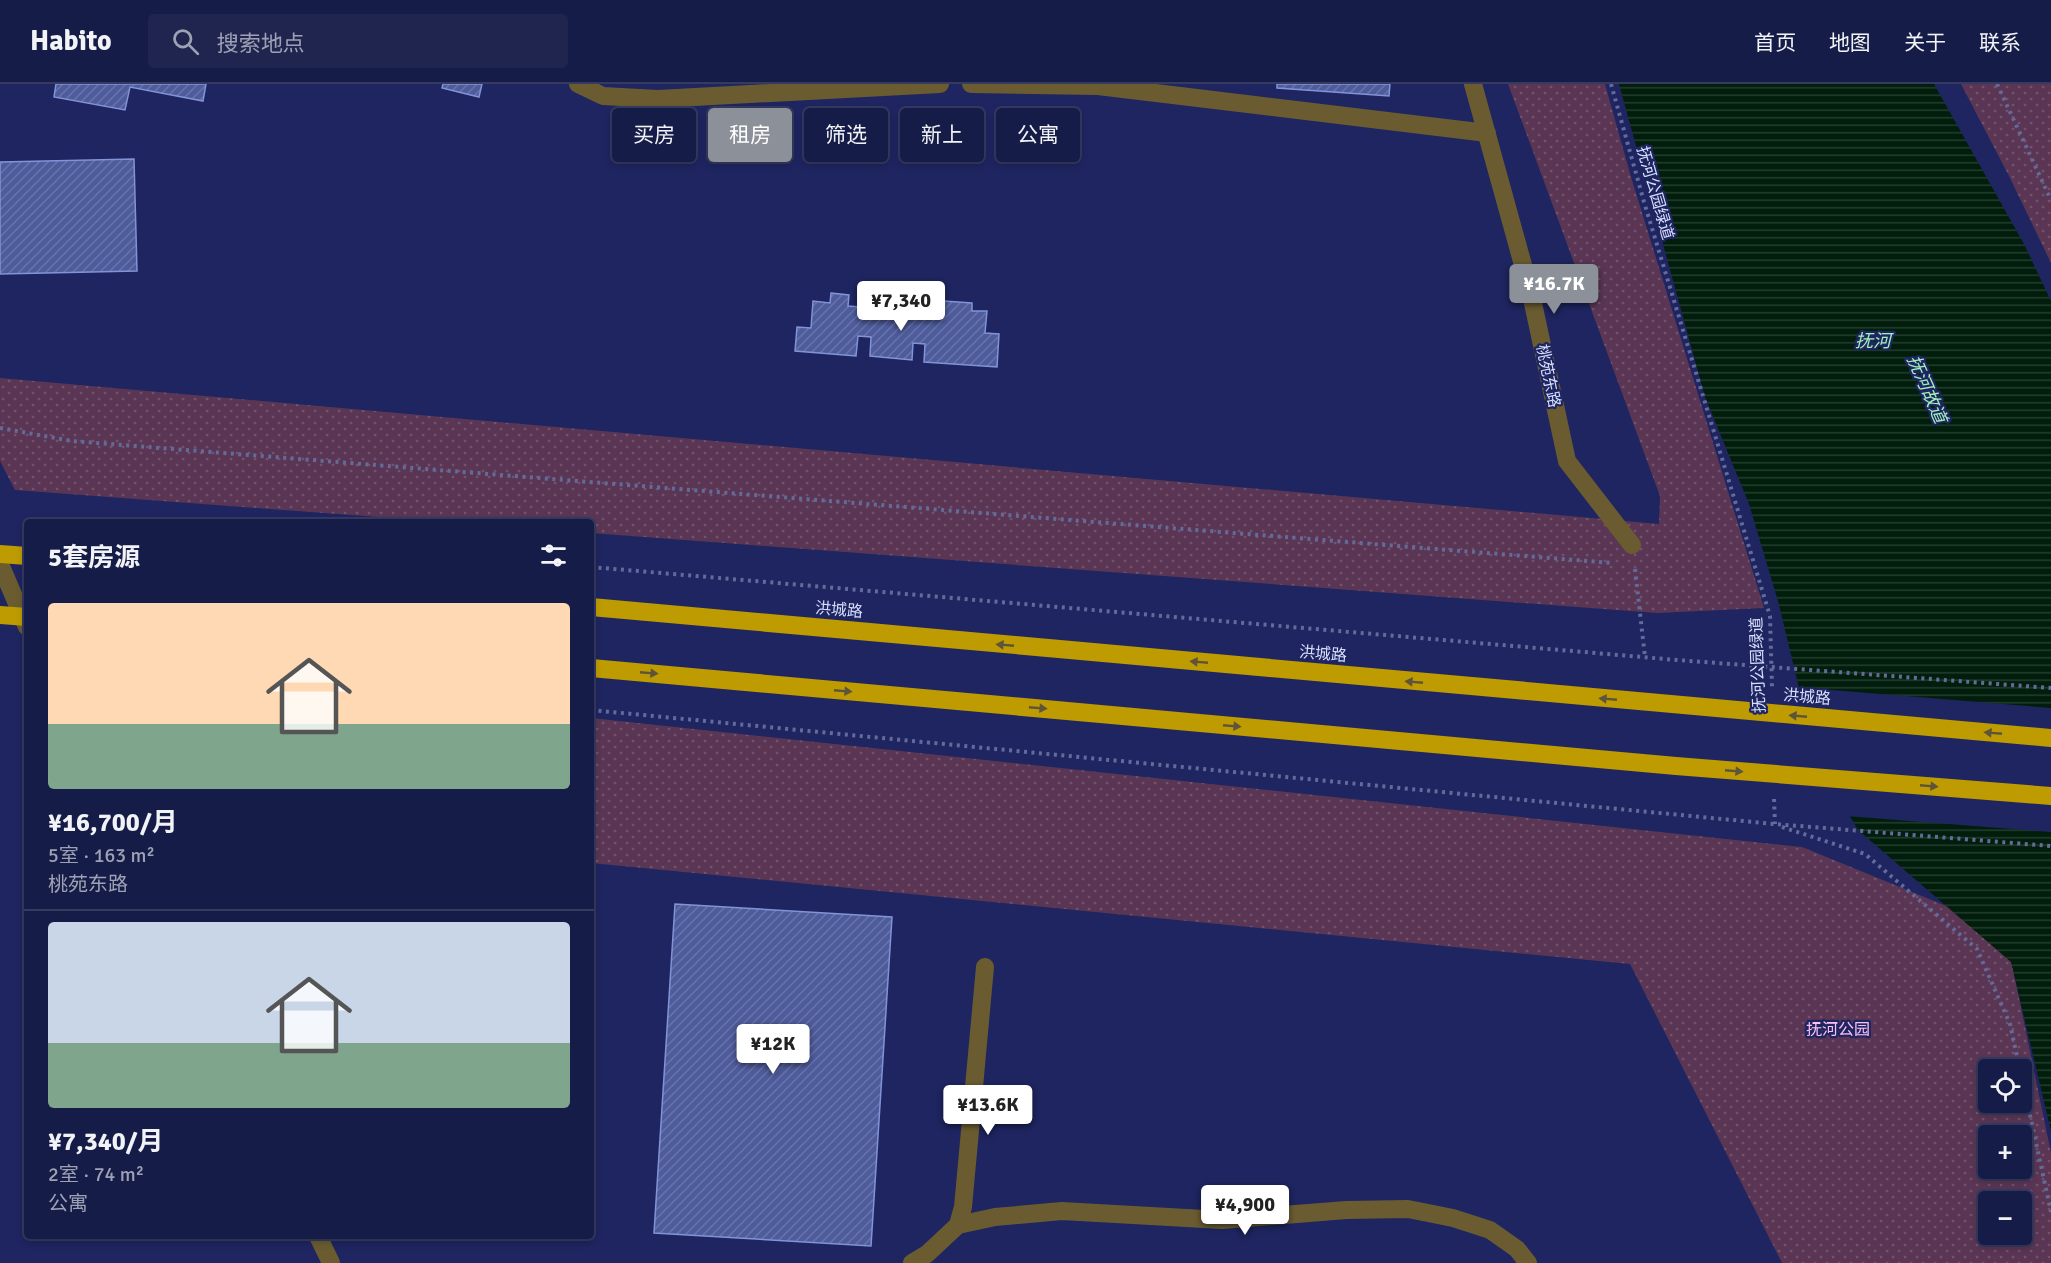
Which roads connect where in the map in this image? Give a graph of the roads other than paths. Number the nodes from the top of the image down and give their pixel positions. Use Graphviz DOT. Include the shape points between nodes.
graph roads {
  1 [pos="578,84"];
  2 [pos="940,84"];
  3 [pos="971,84"];
  4 [pos="1473,84"];
  5 [pos="1487,133"];
  6 [pos="1632,545"];
  7 [pos="0,554"];
  8 [pos="24,556"];
  9 [pos="0,564"];
  10 [pos="594,607"];
  11 [pos="0,615"];
  12 [pos="24,618"];
  13 [pos="24,620"];
  14 [pos="594,668"];
  15 [pos="2051,738"];
  16 [pos="2051,796"];
  17 [pos="985,967"];
  18 [pos="958,1225"];
  19 [pos="319,1239"];
  20 [pos="331,1263"];
  21 [pos="912,1263"];
  22 [pos="1528,1263"];
  1 -- 2 [label="street" via="603,96 658,99"];
  3 -- 5 [label="street" via="1098,87"];
  4 -- 5 [label="street, 桃苑东路"];
  5 -- 6 [label="street, 桃苑东路" via="1531,294 1567,461"];
  7 -- 8 [label="highway"];
  9 -- 12 [label="street"];
  15 -- 10 [label="highway, 洪城路, one-way"];
  11 -- 13 [label="highway"];
  14 -- 16 [label="highway, one-way"];
  17 -- 18 [label="street" via="963,1208"];
  18 -- 21 [label="street"];
  18 -- 22 [label="street" via="1062,1211 1222,1220 1408,1209 1490,1230"];
  19 -- 20 [label="street"];
}
